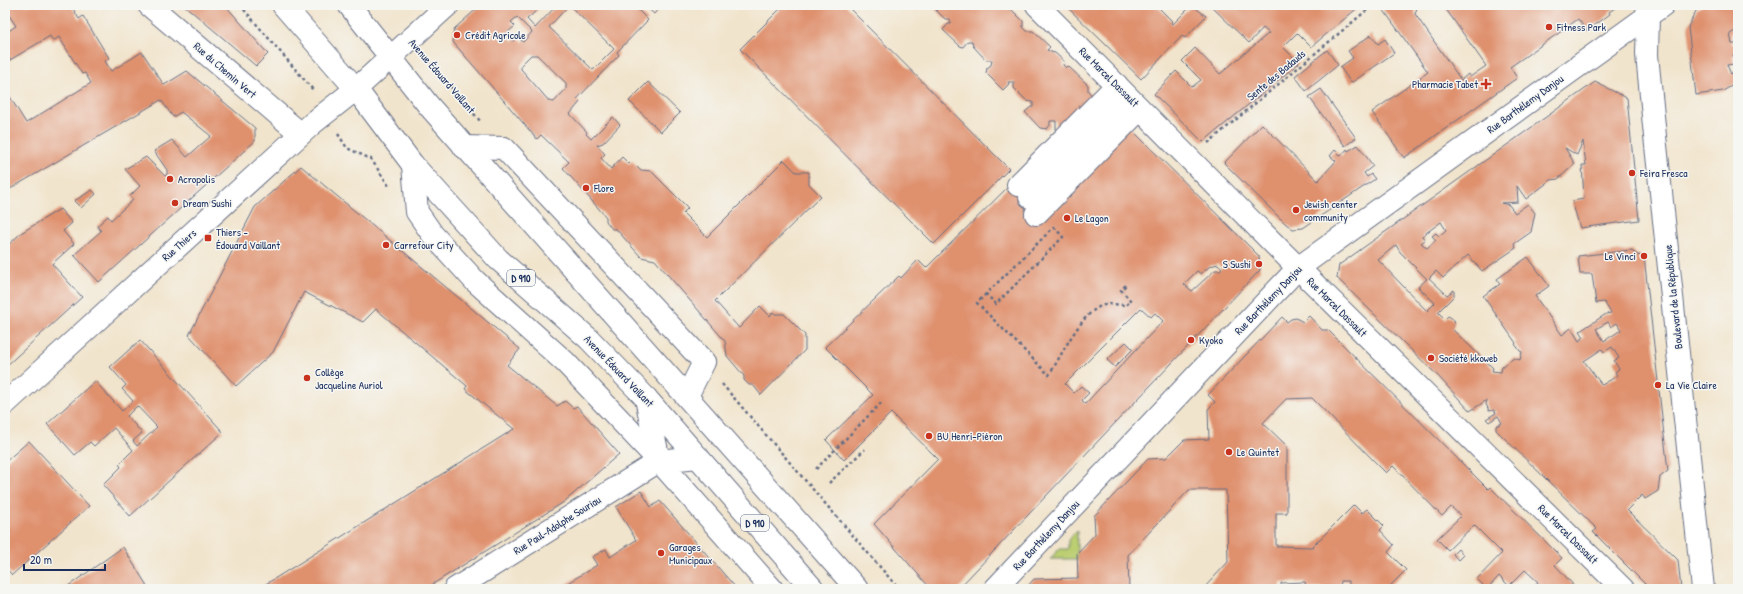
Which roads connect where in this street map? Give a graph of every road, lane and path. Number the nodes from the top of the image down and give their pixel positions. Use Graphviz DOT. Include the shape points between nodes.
graph roads {
  1 [pos="149,5"];
  2 [pos="283,5"];
  3 [pos="349,5"];
  4 [pos="448,5"];
  5 [pos="1037,5"];
  6 [pos="1373,5"];
  7 [pos="1653,8"];
  8 [pos="410,40"];
  9 [pos="390,58"];
  10 [pos="356,89"];
  11 [pos="1129,97"];
  12 [pos="301,134"];
  13 [pos="464,147"];
  14 [pos="504,148"];
  15 [pos="1189,158"];
  16 [pos="413,165"];
  17 [pos="1052,229"];
  18 [pos="1046,235"];
  19 [pos="1298,268"];
  20 [pos="1126,285"];
  21 [pos="986,294"];
  22 [pos="704,362"];
  23 [pos="687,396"];
  24 [pos="646,398"];
  25 [pos="881,403"];
  26 [pos="5,404"];
  27 [pos="865,449"];
  28 [pos="698,457"];
  29 [pos="659,461"];
  30 [pos="816,469"];
  31 [pos="830,484"];
  32 [pos="455,589"];
  33 [pos="772,589"];
  34 [pos="813,589"];
  35 [pos="857,589"];
  36 [pos="899,589"];
  37 [pos="995,589"];
  38 [pos="1623,589"];
  39 [pos="1703,589"];
  1 -- 12 [label="street, Rue du Chemin Vert"];
  2 -- 10 [label="street, Avenue Édouard Vaillant / D 910"];
  3 -- 9 [label="street"];
  4 -- 8 [label="street"];
  5 -- 11 [label="street, Rue Marcel Dassault"];
  6 -- 15 [label="path, Sente des Badauds"];
  7 -- 19 [label="street, Rue Barthélemy Danjou"];
  7 -- 39 [label="street, Boulevard de la République" via="1647,55"];
  8 -- 9 [label="street"];
  8 -- 14 [label="path, Avenue Édouard Vaillant"];
  9 -- 10 [label="street"];
  9 -- 13 [label="street"];
  10 -- 12 [label="street, Rue Thiers"];
  10 -- 16 [label="street, Avenue Édouard Vaillant / D 910"];
  11 -- 11 [label="street" via="1028,199"];
  11 -- 15 [label="street, Rue Marcel Dassault"];
  12 -- 26 [label="street, Rue Thiers"];
  13 -- 14 [label="street"];
  13 -- 23 [label="street"];
  14 -- 22 [label="street"];
  15 -- 19 [label="street, Rue Marcel Dassault"];
  16 -- 24 [label="street, Avenue Édouard Vaillant / D 910" via="498,259 589,339"];
  16 -- 29 [label="street" via="417,212 433,235 475,281 565,362"];
  17 -- 21 [label="path" via="1054,227 1064,237 996,304"];
  18 -- 21 [label="path"];
  19 -- 37 [label="street, Rue Barthélemy Danjou"];
  19 -- 38 [label="street, Rue Marcel Dassault"];
  20 -- 21 [label="path" via="1121,290 1131,301 1126,305 1110,304 1097,308 1067,342 1049,375 977,303"];
  22 -- 23 [label="street"];
  22 -- 36 [label="path"];
  23 -- 35 [label="street"];
  24 -- 28 [label="street, Avenue Édouard Vaillant / D 910"];
  24 -- 29 [label="street"];
  25 -- 30 [label="path"];
  27 -- 31 [label="path"];
  28 -- 29 [label="street, Rue Paul-Adolphe Souriau"];
  28 -- 34 [label="street, Avenue Édouard Vaillant / D 910"];
  29 -- 32 [label="street, Rue Paul-Adolphe Souriau"];
  29 -- 33 [label="street"];
}
